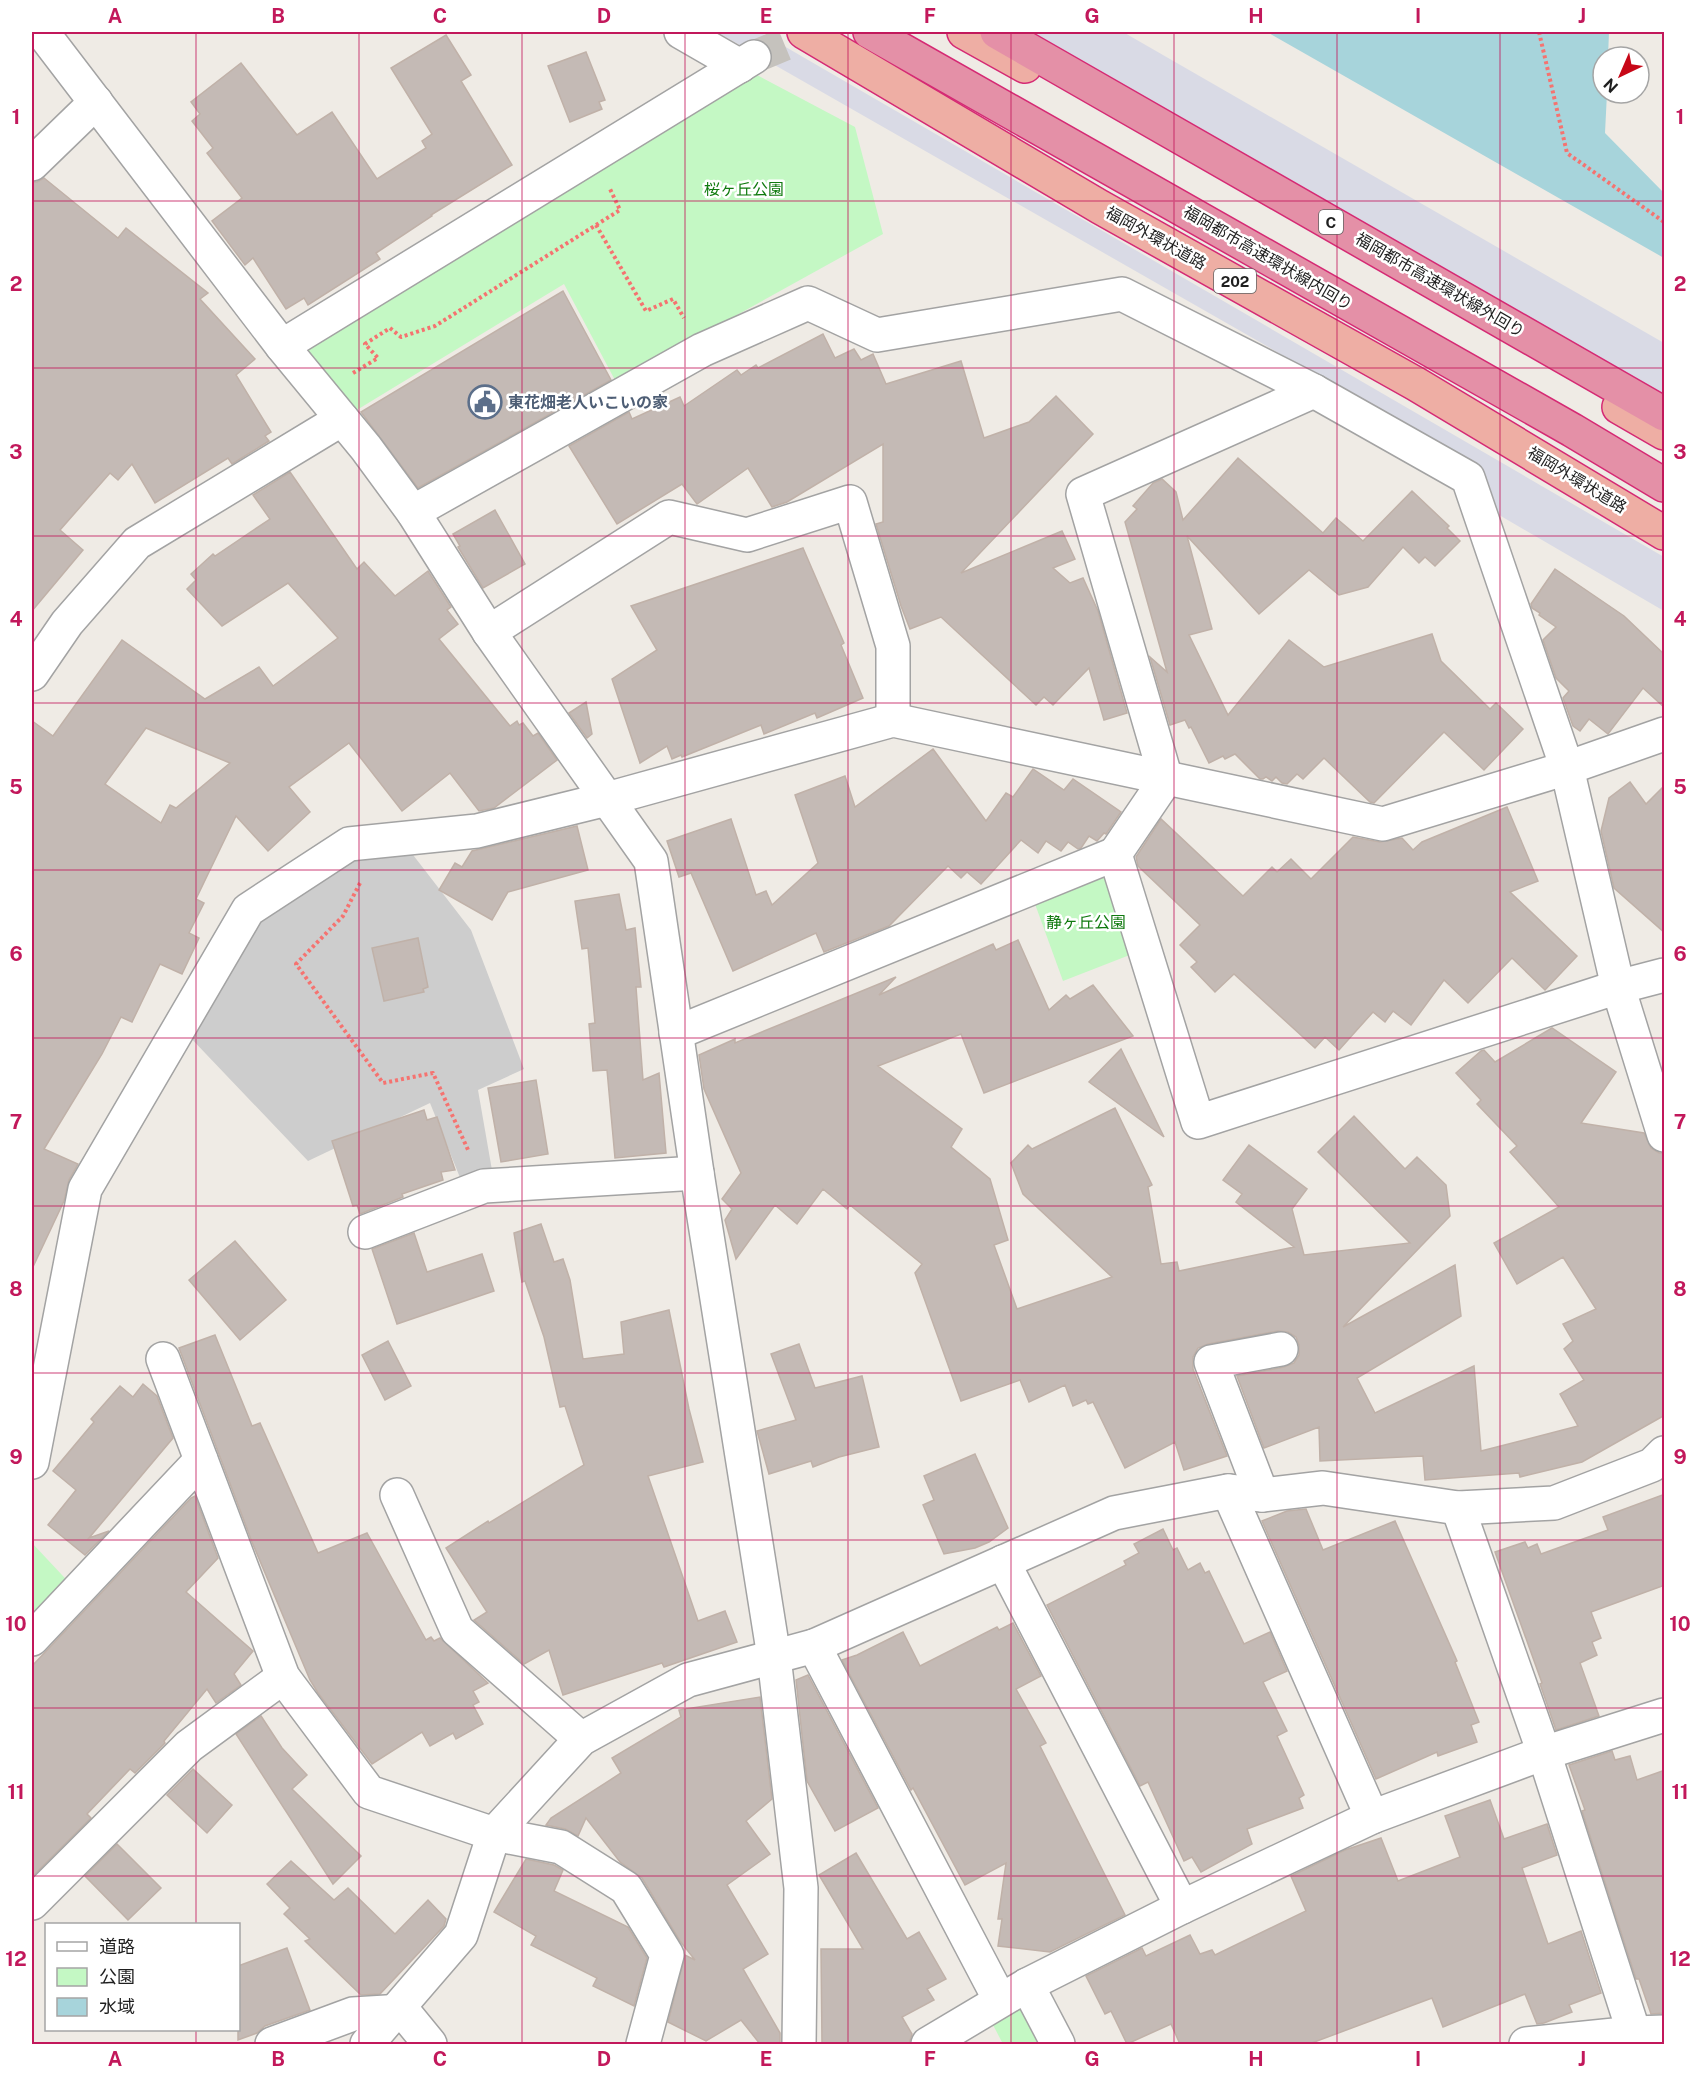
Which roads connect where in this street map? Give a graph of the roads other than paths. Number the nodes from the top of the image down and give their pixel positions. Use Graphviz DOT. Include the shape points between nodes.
graph roads {
  1 [pos="42,32"];
  2 [pos="681,32"];
  3 [pos="804,32"];
  4 [pos="870,32"];
  5 [pos="964,32"];
  6 [pos="997,32"];
  7 [pos="96,102"];
  8 [pos="32,164"];
  9 [pos="282,346"];
  10 [pos="1314,391"];
  11 [pos="1665,414"];
  12 [pos="342,420"];
  13 [pos="1665,433"];
  14 [pos="1665,485"];
  15 [pos="413,512"];
  16 [pos="1665,533"];
  17 [pos="489,632"];
  18 [pos="32,674"];
  19 [pos="892,720"];
  20 [pos="1665,734"];
  21 [pos="1566,768"];
  22 [pos="1166,779"];
  23 [pos="607,800"];
  24 [pos="1115,854"];
  25 [pos="1665,975"];
  26 [pos="1618,987"];
  27 [pos="676,1033"];
  28 [pos="1665,1135"];
  29 [pos="697,1173"];
  30 [pos="365,1232"];
  31 [pos="1281,1349"];
  32 [pos="163,1359"];
  33 [pos="1665,1453"];
  34 [pos="201,1460"];
  35 [pos="32,1462"];
  36 [pos="1228,1491"];
  37 [pos="397,1495"];
  38 [pos="1262,1495"];
  39 [pos="1458,1508"];
  40 [pos="1003,1562"];
  41 [pos="32,1639"];
  42 [pos="814,1646"];
  43 [pos="774,1657"];
  44 [pos="282,1677"];
  45 [pos="1665,1714"];
  46 [pos="581,1739"];
  47 [pos="1544,1754"];
  48 [pos="1372,1816"];
  49 [pos="494,1834"];
  50 [pos="32,1903"];
  51 [pos="1182,1906"];
  52 [pos="1014,1992"];
  53 [pos="396,2011"];
  54 [pos="1649,2033"];
  55 [pos="272,2044"];
  56 [pos="367,2044"];
  57 [pos="430,2044"];
  58 [pos="643,2044"];
  59 [pos="799,2044"];
  60 [pos="928,2044"];
  61 [pos="1058,2044"];
  62 [pos="1526,2044"];
  1 -- 7 [label="street"];
  2 -- 9 [label="street" via="747,61"];
  3 -- 16 [label="highway, 福岡外環状道路 / 202" via="1100,207 1416,384"];
  4 -- 14 [label="highway, 福岡都市高速環状線内回り"];
  5 -- 13 [label="highway"];
  6 -- 11 [label="highway, 福岡都市高速環状線外回り / C"];
  7 -- 8 [label="street"];
  7 -- 9 [label="street"];
  9 -- 12 [label="street"];
  10 -- 15 [label="street" via="1122,294 877,335 808,303 702,350"];
  10 -- 21 [label="street" via="1468,478"];
  10 -- 22 [label="street" via="1083,494"];
  12 -- 15 [label="street"];
  12 -- 18 [label="street" via="137,543 67,623"];
  15 -- 17 [label="street"];
  17 -- 19 [label="street" via="669,517 747,535 850,502 893,646"];
  17 -- 23 [label="street"];
  19 -- 22 [label="street"];
  19 -- 23 [label="street"];
  20 -- 21 [label="street"];
  21 -- 22 [label="street" via="1383,824"];
  21 -- 26 [label="street"];
  22 -- 24 [label="street"];
  23 -- 27 [label="street" via="651,861"];
  23 -- 35 [label="street" via="477,831 349,844 248,910 85,1190"];
  24 -- 26 [label="street" via="1198,1122"];
  24 -- 27 [label="street"];
  25 -- 26 [label="street"];
  26 -- 28 [label="street"];
  27 -- 29 [label="street"];
  29 -- 30 [label="street" via="484,1186"];
  29 -- 43 [label="street"];
  31 -- 38 [label="street" via="1211,1362"];
  32 -- 34 [label="street"];
  33 -- 39 [label="street" via="1652,1465 1554,1503"];
  34 -- 41 [label="street"];
  34 -- 44 [label="street"];
  36 -- 38 [label="street"];
  36 -- 40 [label="street" via="1114,1513"];
  36 -- 48 [label="street"];
  37 -- 46 [label="street" via="457,1630"];
  38 -- 39 [label="street" via="1323,1488"];
  39 -- 47 [label="street"];
  40 -- 42 [label="street"];
  40 -- 51 [label="street"];
  42 -- 43 [label="street"];
  42 -- 52 [label="street"];
  43 -- 46 [label="street" via="688,1680"];
  43 -- 59 [label="street" via="801,1887"];
  44 -- 49 [label="street" via="369,1792"];
  44 -- 50 [label="street" via="189,1746"];
  45 -- 47 [label="street"];
  46 -- 49 [label="street"];
  47 -- 48 [label="street"];
  47 -- 54 [label="street"];
  48 -- 51 [label="street"];
  49 -- 53 [label="street" via="461,1935"];
  49 -- 58 [label="street" via="561,1847 626,1888 667,1955"];
  51 -- 52 [label="street"];
  52 -- 60 [label="street"];
  52 -- 61 [label="street"];
  53 -- 55 [label="street" via="353,2014"];
  53 -- 56 [label="street"];
  53 -- 57 [label="street" via="403,2011"];
  54 -- 62 [label="street"];
}
